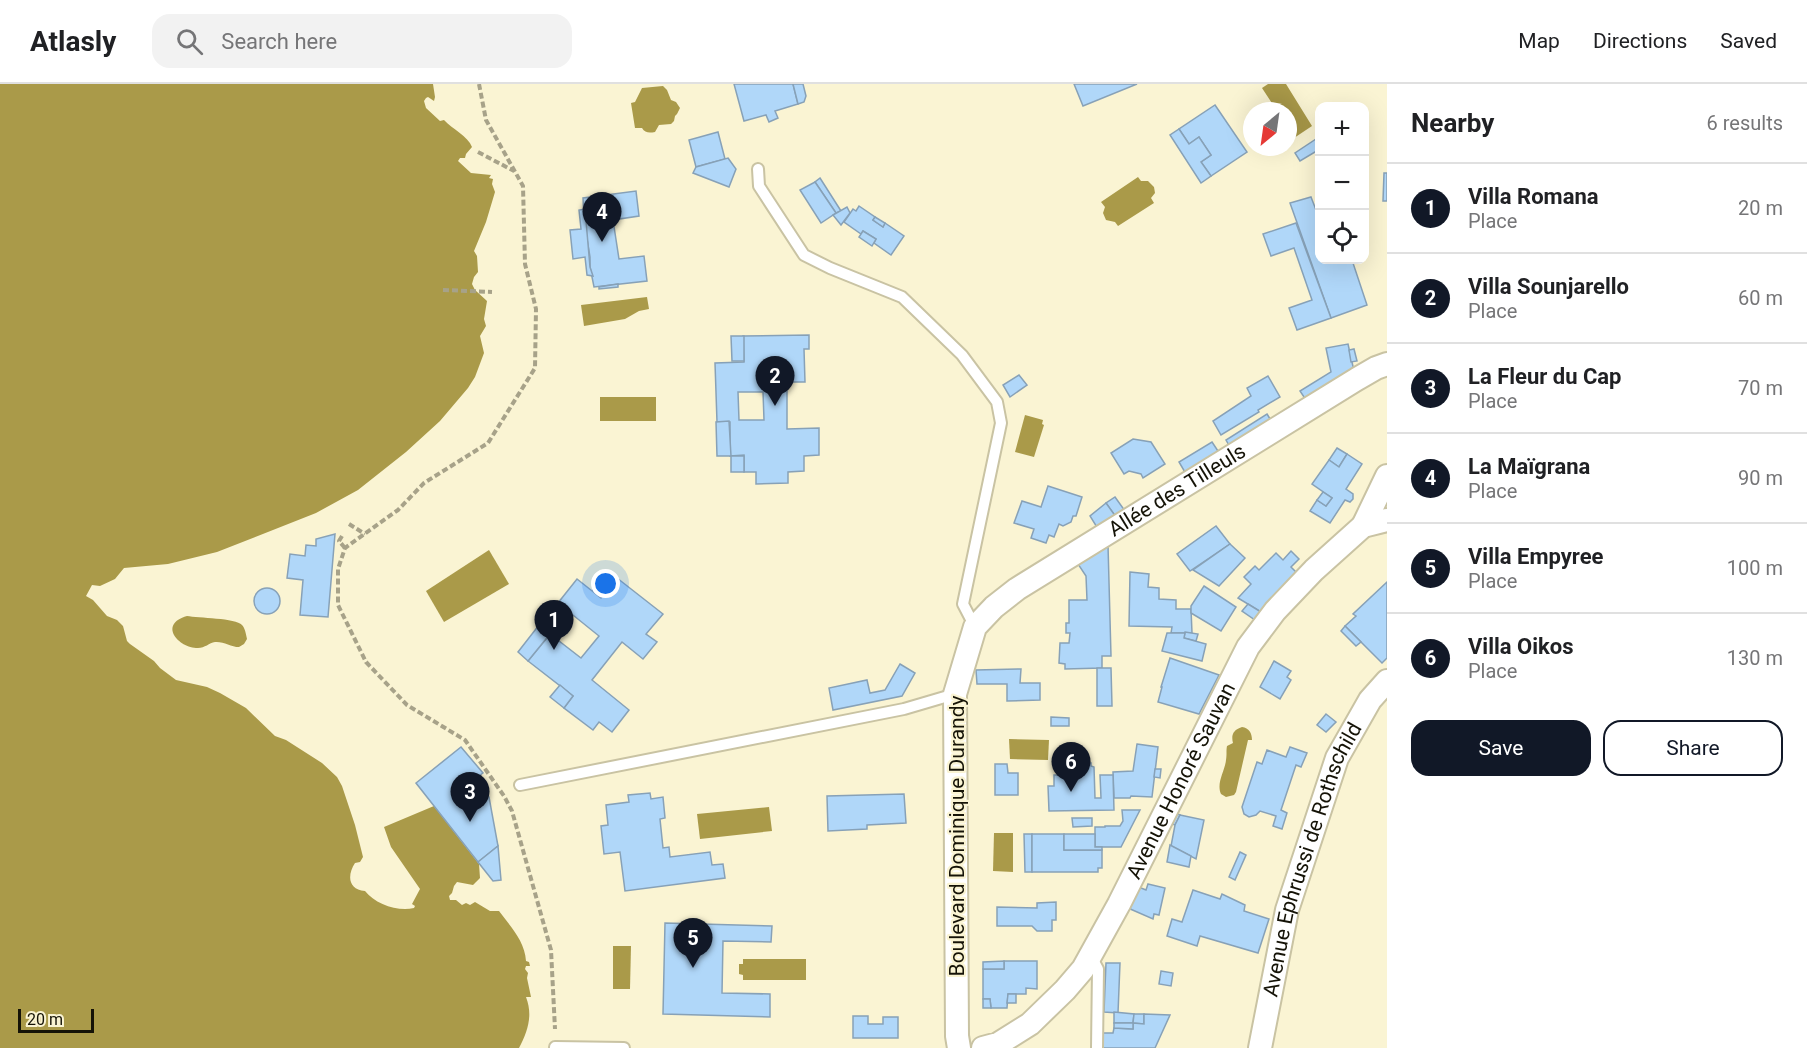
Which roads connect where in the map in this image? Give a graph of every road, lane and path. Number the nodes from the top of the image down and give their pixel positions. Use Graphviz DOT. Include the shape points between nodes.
graph roads {
  1 [pos="479,84"];
  2 [pos="478,152"];
  3 [pos="758,169"];
  4 [pos="514,172"];
  5 [pos="443,290"];
  6 [pos="492,292"];
  7 [pos="1387,364"];
  8 [pos="1387,476"];
  9 [pos="1387,520"];
  10 [pos="350,524"];
  11 [pos="1363,526"];
  12 [pos="365,534"];
  13 [pos="342,536"];
  14 [pos="345,548"];
  15 [pos="975,627"];
  16 [pos="1387,681"];
  17 [pos="955,694"];
  18 [pos="520,785"];
  19 [pos="1090,956"];
  20 [pos="555,1047"];
  21 [pos="624,1048"];
  22 [pos="959,1048"];
  23 [pos="983,1048"];
  24 [pos="1097,1048"];
  25 [pos="1260,1048"];
  1 -- 4 [label="path" via="486,120"];
  2 -- 4 [label="path"];
  3 -- 15 [label="lane" via="759,186 804,255 902,297 962,355 998,402 1001,423 963,604"];
  4 -- 12 [label="path" via="523,186 525,264 536,309 534,368 488,443 424,483 398,510"];
  5 -- 6 [label="path"];
  7 -- 15 [label="street, Allée des Tilleuls" via="1017,589"];
  8 -- 11 [label="street"];
  9 -- 11 [label="street, Avenue Honoré Sauvan"];
  10 -- 12 [label="path"];
  11 -- 19 [label="street, Avenue Honoré Sauvan" via="1275,611 1248,647"];
  12 -- 14 [label="path"];
  13 -- 14 [label="path" via="339,541"];
  14 -- 20 [label="path" via="338,569 338,605 366,662 407,705 465,740 512,811 551,950"];
  15 -- 17 [label="street, Boulevard Dominique Durandy"];
  16 -- 25 [label="street, Avenue Ephrussi de Rothschild" via="1370,700 1337,759 1287,910"];
  17 -- 18 [label="lane" via="904,709"];
  17 -- 22 [label="street, Boulevard Dominique Durandy"];
  19 -- 23 [label="street, Avenue Honoré Sauvan" via="1065,990 1030,1024 998,1044"];
  19 -- 24 [label="lane" via="1098,969"];
  20 -- 21 [label="lane"];
}
